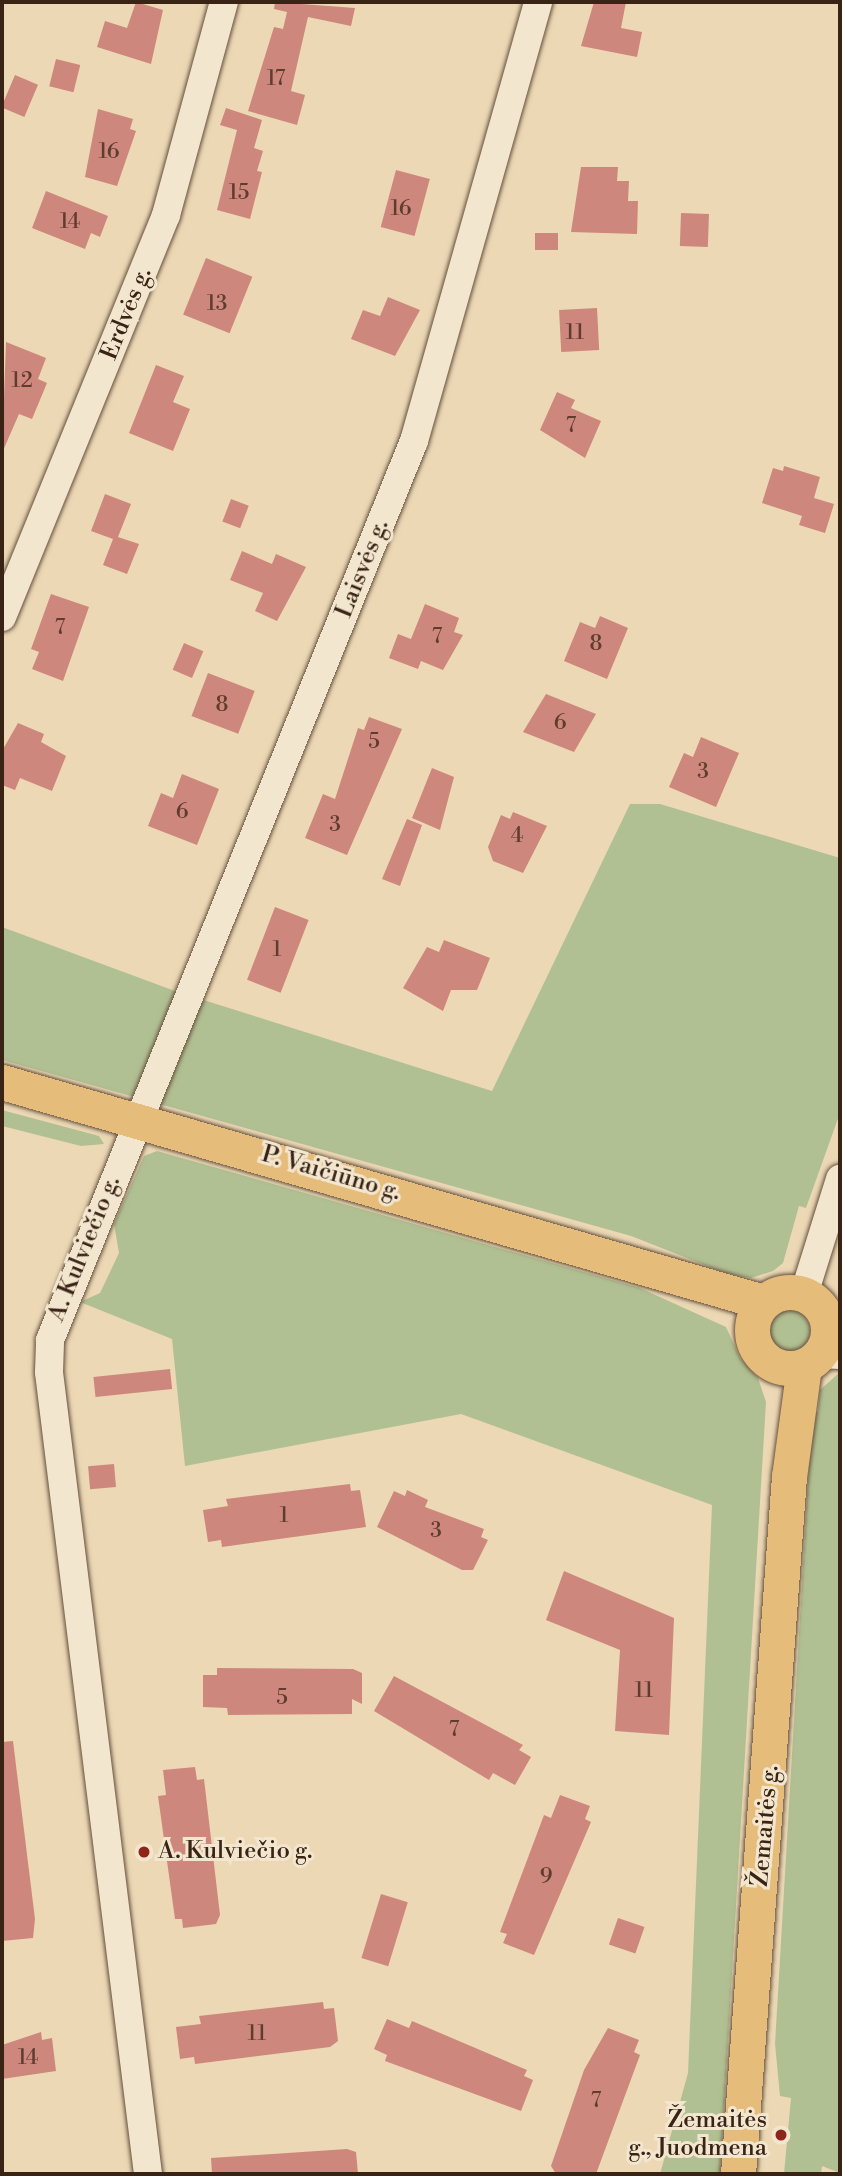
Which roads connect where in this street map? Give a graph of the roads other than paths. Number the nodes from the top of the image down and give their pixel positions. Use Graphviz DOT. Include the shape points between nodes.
graph roads {
  1 [pos="224,2"];
  2 [pos="538,2"];
  3 [pos="2,617"];
  4 [pos="2,1082"];
  5 [pos="137,1118"];
  6 [pos="840,1179"];
  7 [pos="804,1294"];
  8 [pos="757,1316"];
  9 [pos="818,1349"];
  10 [pos="148,2174"];
  11 [pos="738,2174"];
  1 -- 3 [label="street, Erdvės g." via="166,215"];
  2 -- 5 [label="street, Laisvės g." via="414,441"];
  4 -- 5 [label="main road, P. Vaičiūno g."];
  5 -- 8 [label="main road, P. Vaičiūno g." via="658,1272"];
  5 -- 10 [label="street, A. Kulviečio g." via="50,1340"];
  6 -- 7 [label="street"];
  7 -- 8 [label="main road" via="775,1294"];
  7 -- 9 [label="main road"];
  8 -- 9 [label="main road" via="754,1346"];
  9 -- 11 [label="main road, Žemaitės g." via="789,1477"];
}
